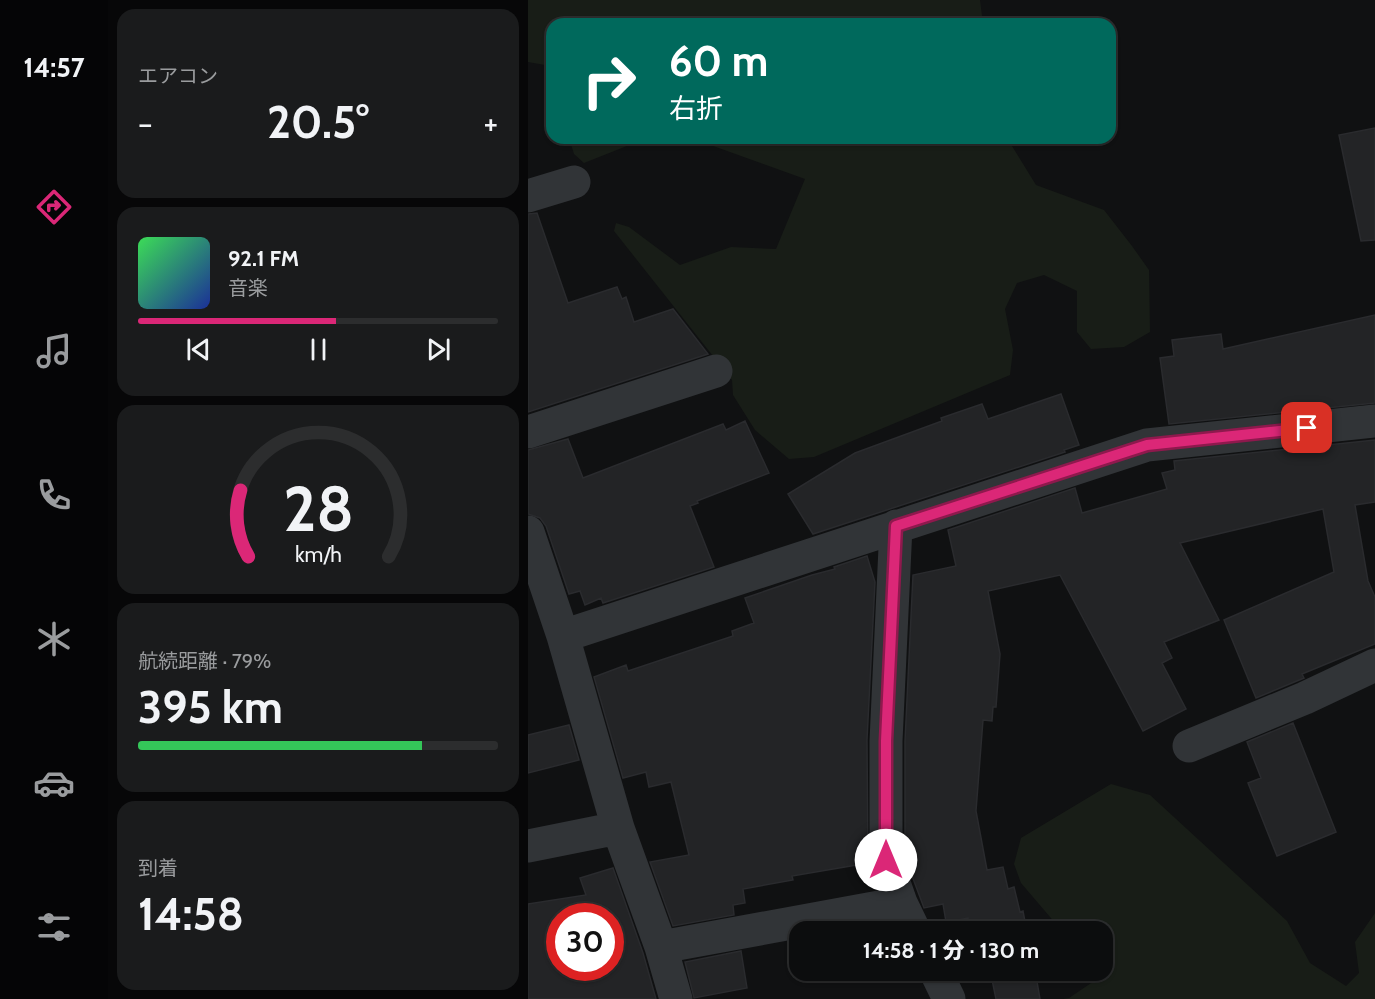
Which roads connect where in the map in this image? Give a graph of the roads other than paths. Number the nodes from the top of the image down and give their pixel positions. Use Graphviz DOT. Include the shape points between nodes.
graph roads {
  1 [pos="574,182"];
  2 [pos="528,196"];
  3 [pos="716,371"];
  4 [pos="1375,421"];
  5 [pos="528,432"];
  6 [pos="896,526"];
  7 [pos="528,532"];
  8 [pos="563,636"];
  9 [pos="1375,665"];
  10 [pos="1189,746"];
  11 [pos="618,828"];
  12 [pos="528,846"];
  13 [pos="908,917"];
  14 [pos="661,947"];
  15 [pos="940,981"];
  16 [pos="676,999"];
  17 [pos="949,999"];
  1 -- 2 [label="street"];
  3 -- 5 [label="street"];
  4 -- 6 [label="street" via="1147,445"];
  6 -- 8 [label="street"];
  6 -- 13 [label="street" via="886,730 886,860"];
  7 -- 8 [label="street"];
  8 -- 11 [label="street"];
  9 -- 10 [label="street"];
  11 -- 12 [label="street"];
  11 -- 14 [label="street"];
  13 -- 14 [label="street"];
  14 -- 16 [label="street"];
  15 -- 17 [label="street"];
}
